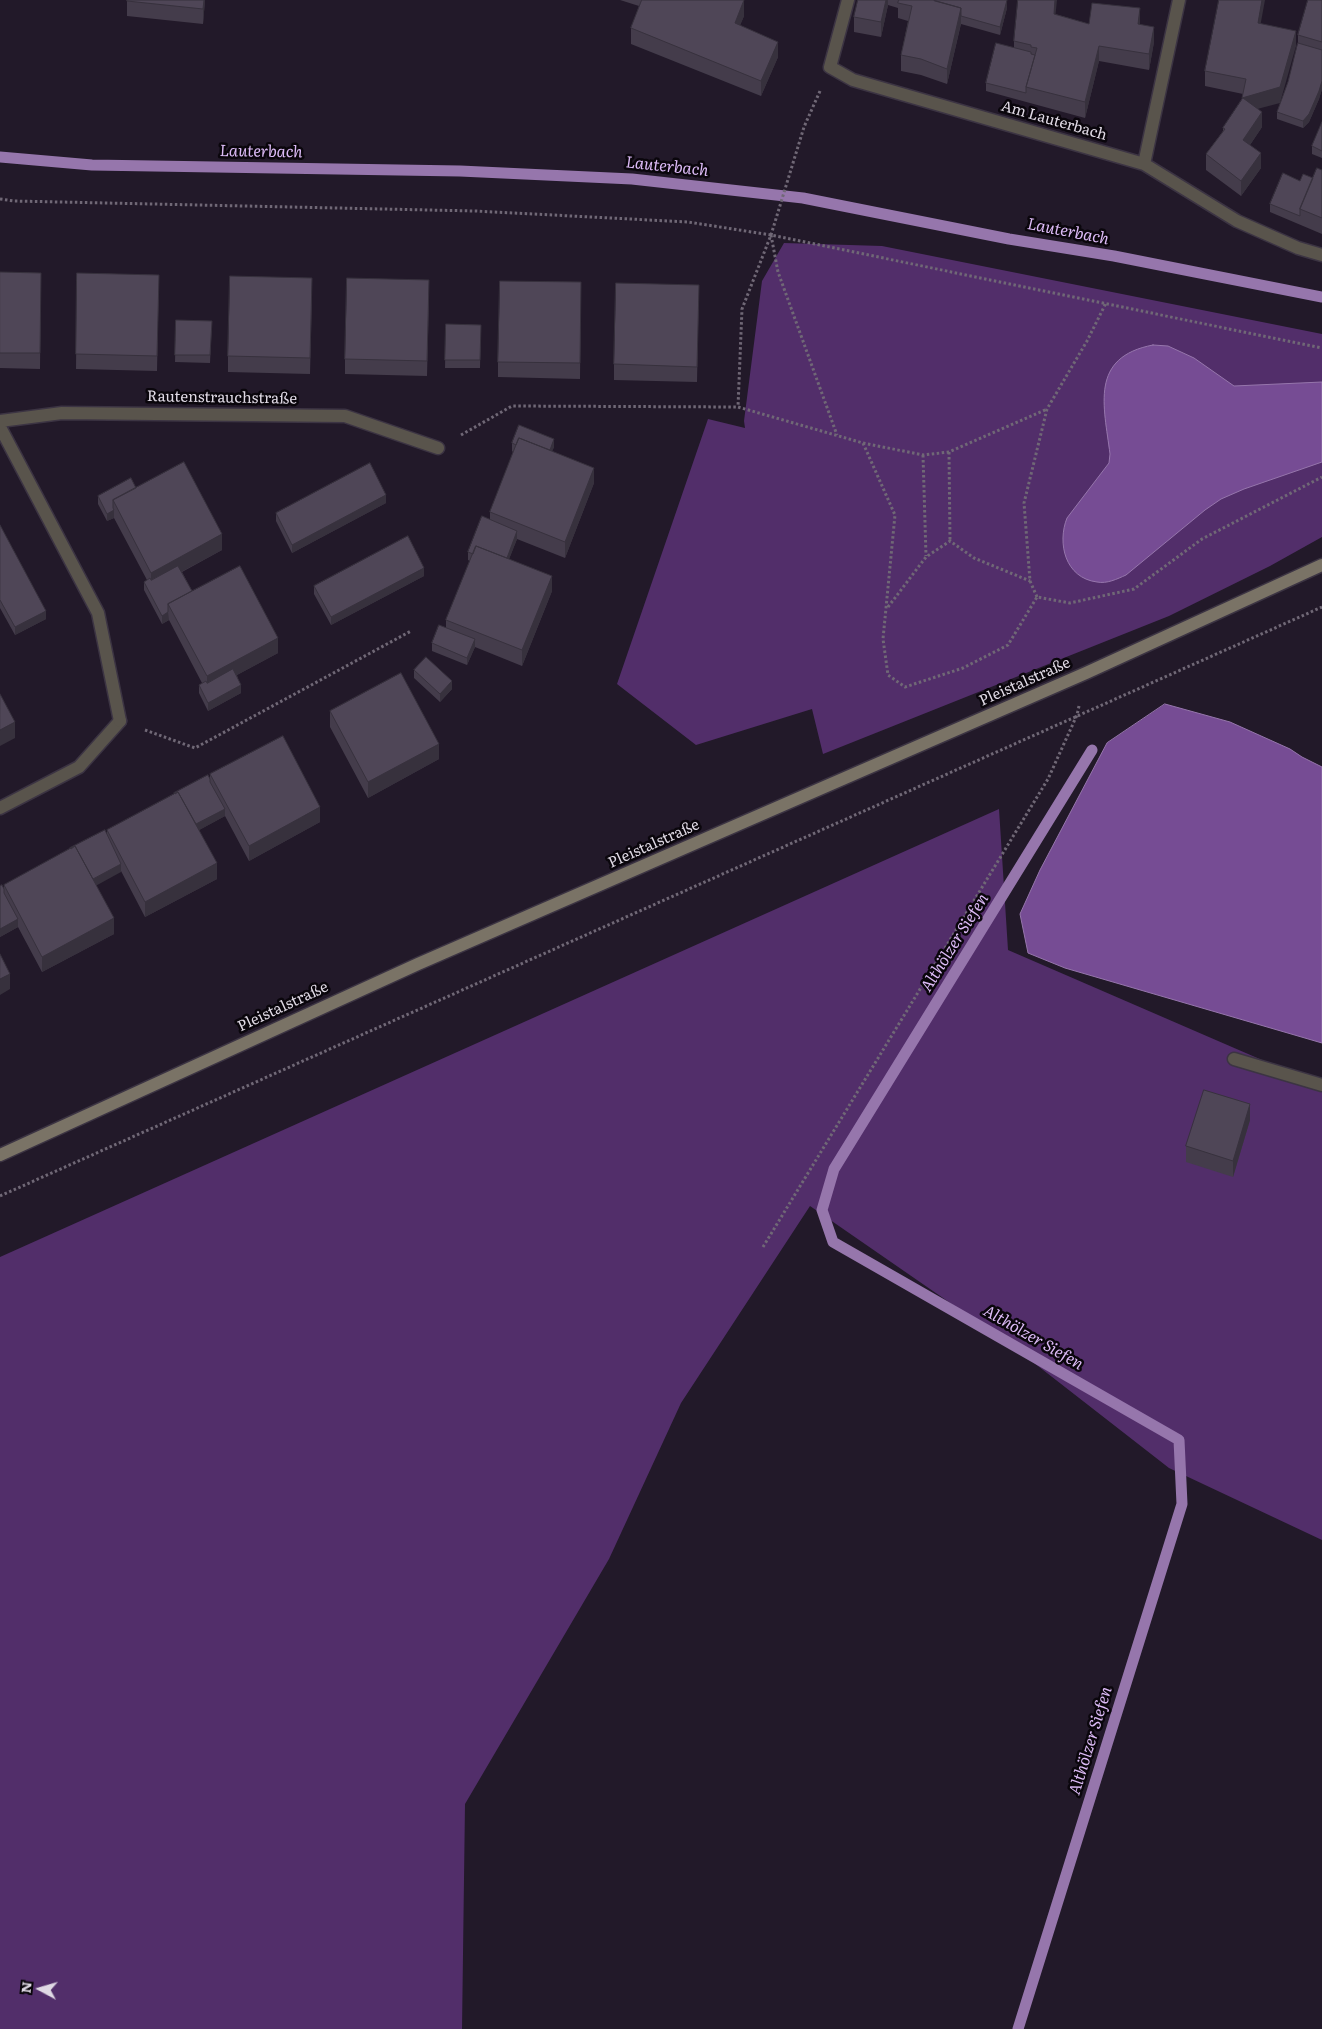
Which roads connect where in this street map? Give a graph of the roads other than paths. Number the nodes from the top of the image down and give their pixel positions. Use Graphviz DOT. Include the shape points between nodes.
graph roads {
  1 [pos="848,0"];
  2 [pos="1179,0"];
  3 [pos="1144,164"];
  4 [pos="1322,254"];
  5 [pos="0,421"];
  6 [pos="0,427"];
  7 [pos="438,448"];
  8 [pos="1322,565"];
  9 [pos="0,808"];
  10 [pos="1234,1059"];
  11 [pos="1322,1085"];
  12 [pos="0,1156"];
  1 -- 3 [label="street, Am Lauterbach" via="830,67 853,80"];
  2 -- 3 [label="street"];
  3 -- 4 [label="street, Am Lauterbach" via="1237,221 1290,245"];
  5 -- 7 [label="street, Rautenstrauchstraße" via="62,413 345,416"];
  6 -- 9 [label="street" via="98,613 120,721 79,767"];
  8 -- 12 [label="main road, Pleistalstraße" via="1086,673 418,964"];
  10 -- 11 [label="street"];
}
